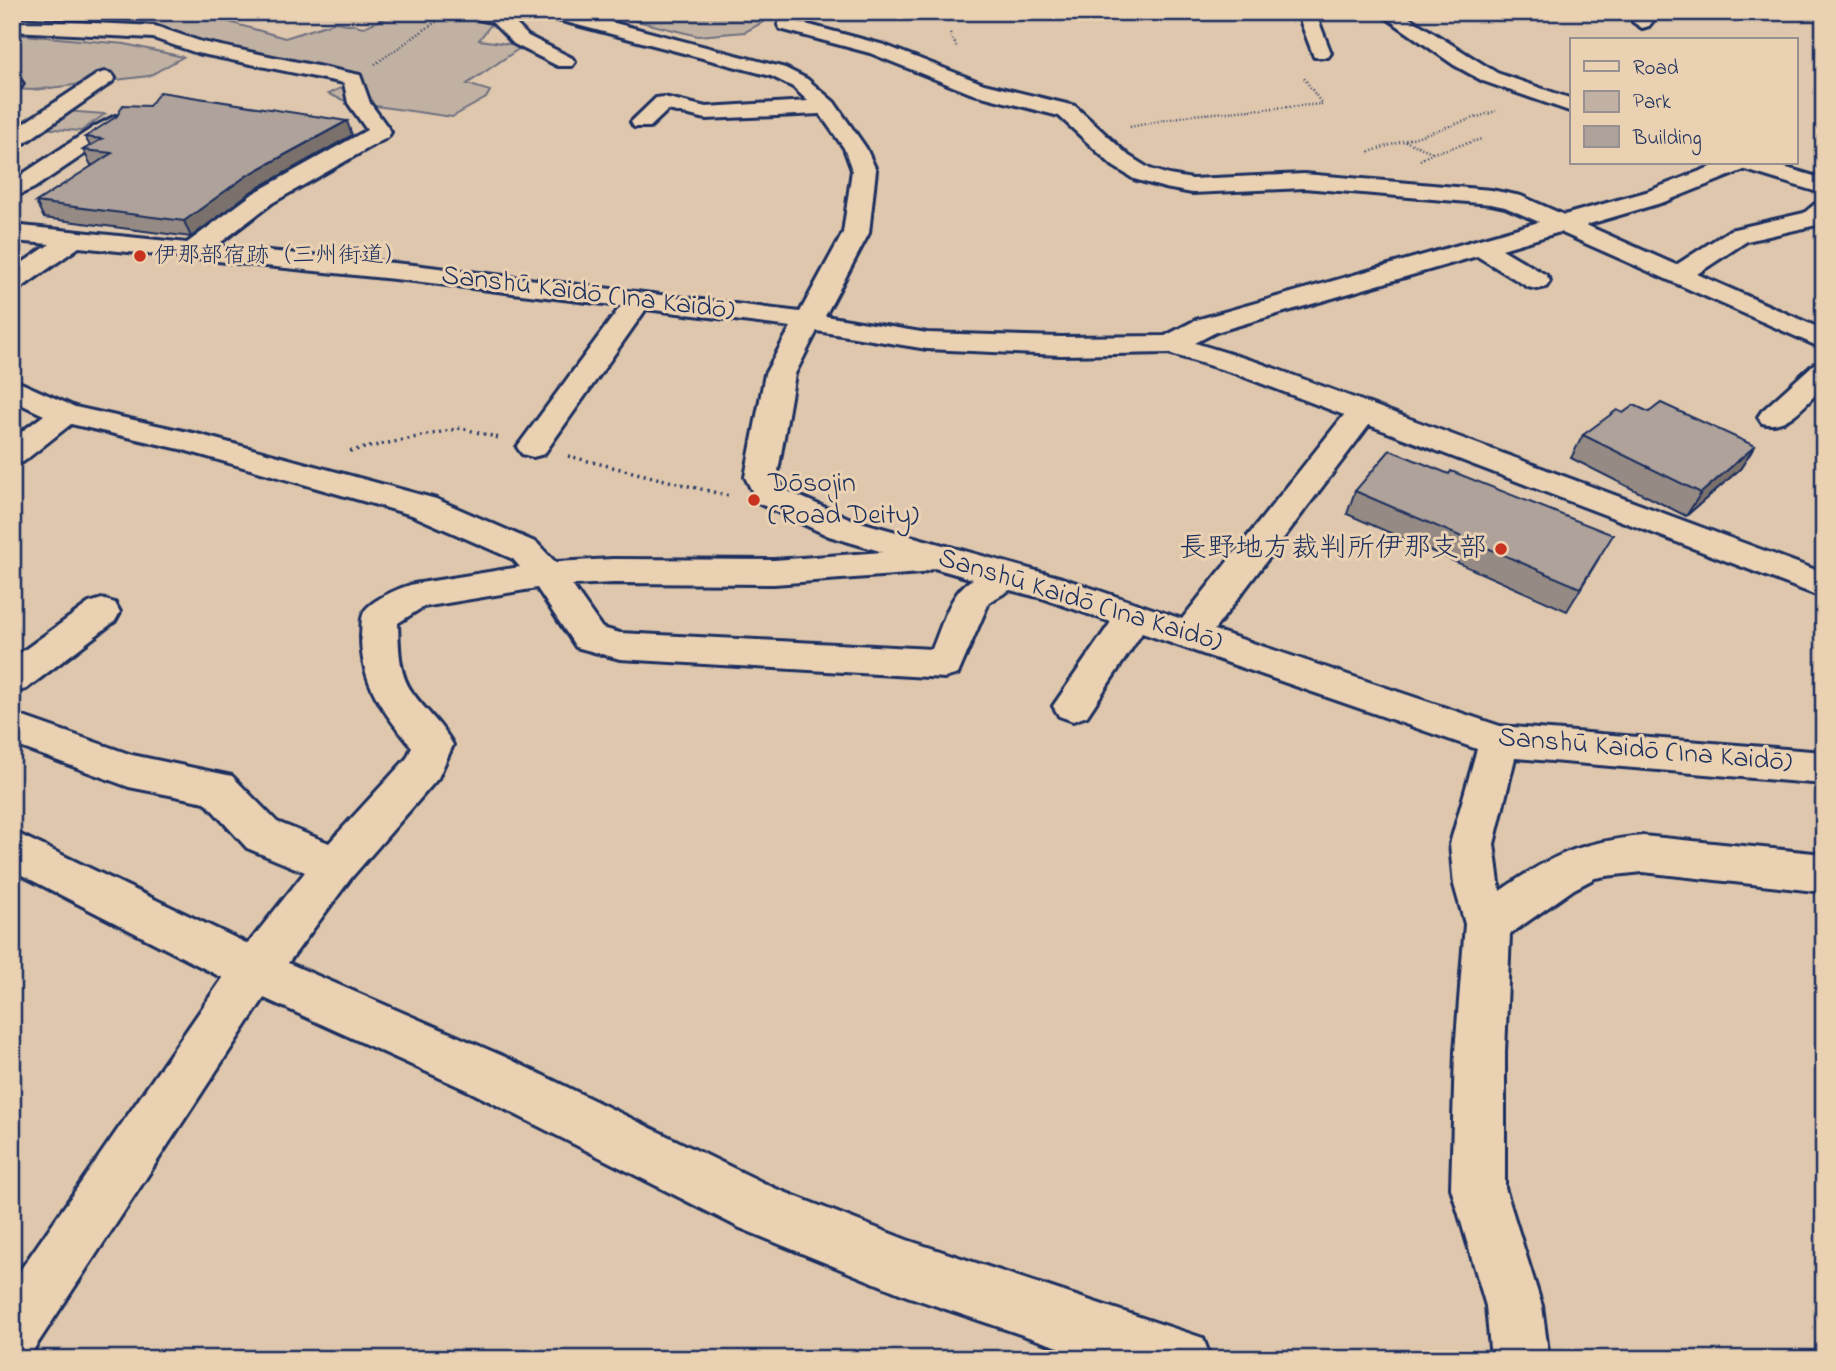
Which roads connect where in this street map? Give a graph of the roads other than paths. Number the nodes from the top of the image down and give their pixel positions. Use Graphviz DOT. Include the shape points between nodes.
graph roads {
  1 [pos="470,12"];
  2 [pos="550,12"];
  3 [pos="812,12"];
  4 [pos="1306,12"];
  5 [pos="1387,12"];
  6 [pos="12,25"];
  7 [pos="752,44"];
  8 [pos="1321,53"];
  9 [pos="729,57"];
  10 [pos="565,62"];
  11 [pos="105,78"];
  12 [pos="1570,105"];
  13 [pos="826,107"];
  14 [pos="642,122"];
  15 [pos="115,124"];
  16 [pos="12,141"];
  17 [pos="1738,164"];
  18 [pos="1750,164"];
  19 [pos="1824,187"];
  20 [pos="12,191"];
  21 [pos="1824,209"];
  22 [pos="1562,224"];
  23 [pos="12,233"];
  24 [pos="73,240"];
  25 [pos="1480,247"];
  26 [pos="191,252"];
  27 [pos="1678,275"];
  28 [pos="1537,281"];
  29 [pos="12,282"];
  30 [pos="639,300"];
  31 [pos="808,321"];
  32 [pos="1824,341"];
  33 [pos="1170,344"];
  34 [pos="1824,370"];
  35 [pos="12,388"];
  36 [pos="1362,412"];
  37 [pos="65,414"];
  38 [pos="1773,417"];
  39 [pos="533,447"];
  40 [pos="12,455"];
  41 [pos="944,559"];
  42 [pos="546,575"];
  43 [pos="1006,577"];
  44 [pos="1824,586"];
  45 [pos="102,612"];
  46 [pos="1135,615"];
  47 [pos="1191,634"];
  48 [pos="12,679"];
  49 [pos="1073,706"];
  50 [pos="12,728"];
  51 [pos="1499,741"];
  52 [pos="1824,768"];
  53 [pos="12,849"];
  54 [pos="337,865"];
  55 [pos="1824,873"];
  56 [pos="1488,924"];
  57 [pos="255,971"];
  58 [pos="12,1332"];
  59 [pos="1182,1359"];
  60 [pos="1520,1359"];
  1 -- 10 [label="street" via="498,17 521,40"];
  2 -- 9 [label="street"];
  3 -- 22 [label="street" via="781,28 877,49 977,89 1067,111 1090,135 1142,174 1192,186 1304,181 1491,197 1533,209"];
  4 -- 8 [label="street"];
  5 -- 12 [label="street" via="1461,61 1524,91"];
  6 -- 26 [label="street" via="155,32 197,47 353,79 359,103 380,132 263,198"];
  7 -- 9 [label="street"];
  9 -- 13 [label="street" via="800,83"];
  11 -- 16 [label="street"];
  13 -- 14 [label="street" via="706,113 664,103"];
  13 -- 31 [label="street" via="855,149 864,170 863,192 856,233"];
  15 -- 20 [label="street"];
  17 -- 22 [label="street" via="1655,197"];
  18 -- 19 [label="street"];
  21 -- 27 [label="street" via="1812,219 1739,235"];
  22 -- 25 [label="street"];
  22 -- 27 [label="street"];
  23 -- 24 [label="street, Sanshū Kaidō (Ina Kaidō)"];
  24 -- 26 [label="street, Sanshū Kaidō (Ina Kaidō)"];
  24 -- 29 [label="street"];
  25 -- 28 [label="street"];
  25 -- 33 [label="street" via="1206,326"];
  26 -- 30 [label="street, Sanshū Kaidō (Ina Kaidō)"];
  27 -- 32 [label="street"];
  30 -- 31 [label="street, Sanshū Kaidō (Ina Kaidō)"];
  30 -- 39 [label="street"];
  31 -- 33 [label="street, Sanshū Kaidō (Ina Kaidō)" via="927,341"];
  31 -- 41 [label="street, Sanshū Kaidō (Ina Kaidō)" via="780,374 761,477 770,496 841,528"];
  33 -- 36 [label="street"];
  34 -- 38 [label="street"];
  35 -- 37 [label="street"];
  36 -- 44 [label="street"];
  36 -- 47 [label="street"];
  37 -- 40 [label="street"];
  37 -- 42 [label="street" via="186,441 424,507 525,551"];
  41 -- 42 [label="street" via="774,572 613,570"];
  41 -- 43 [label="street, Sanshū Kaidō (Ina Kaidō)"];
  42 -- 43 [label="street" via="589,638 620,646 945,664 974,594"];
  42 -- 54 [label="street" via="414,596 380,617 380,656 393,696 433,745 425,767"];
  43 -- 46 [label="street, Sanshū Kaidō (Ina Kaidō)"];
  45 -- 48 [label="street"];
  46 -- 47 [label="street, Sanshū Kaidō (Ina Kaidō)"];
  46 -- 49 [label="street"];
  47 -- 51 [label="street, Sanshū Kaidō (Ina Kaidō)"];
  50 -- 54 [label="street" via="129,771 217,788 262,835"];
  51 -- 52 [label="street, Sanshū Kaidō (Ina Kaidō)"];
  51 -- 56 [label="street" via="1472,844 1476,885"];
  53 -- 57 [label="street"];
  54 -- 57 [label="street"];
  55 -- 56 [label="street" via="1643,854 1586,862"];
  56 -- 60 [label="street" via="1478,1188 1514,1306"];
  57 -- 58 [label="street"];
  57 -- 59 [label="street" via="487,1074 759,1209 907,1268"];
}
